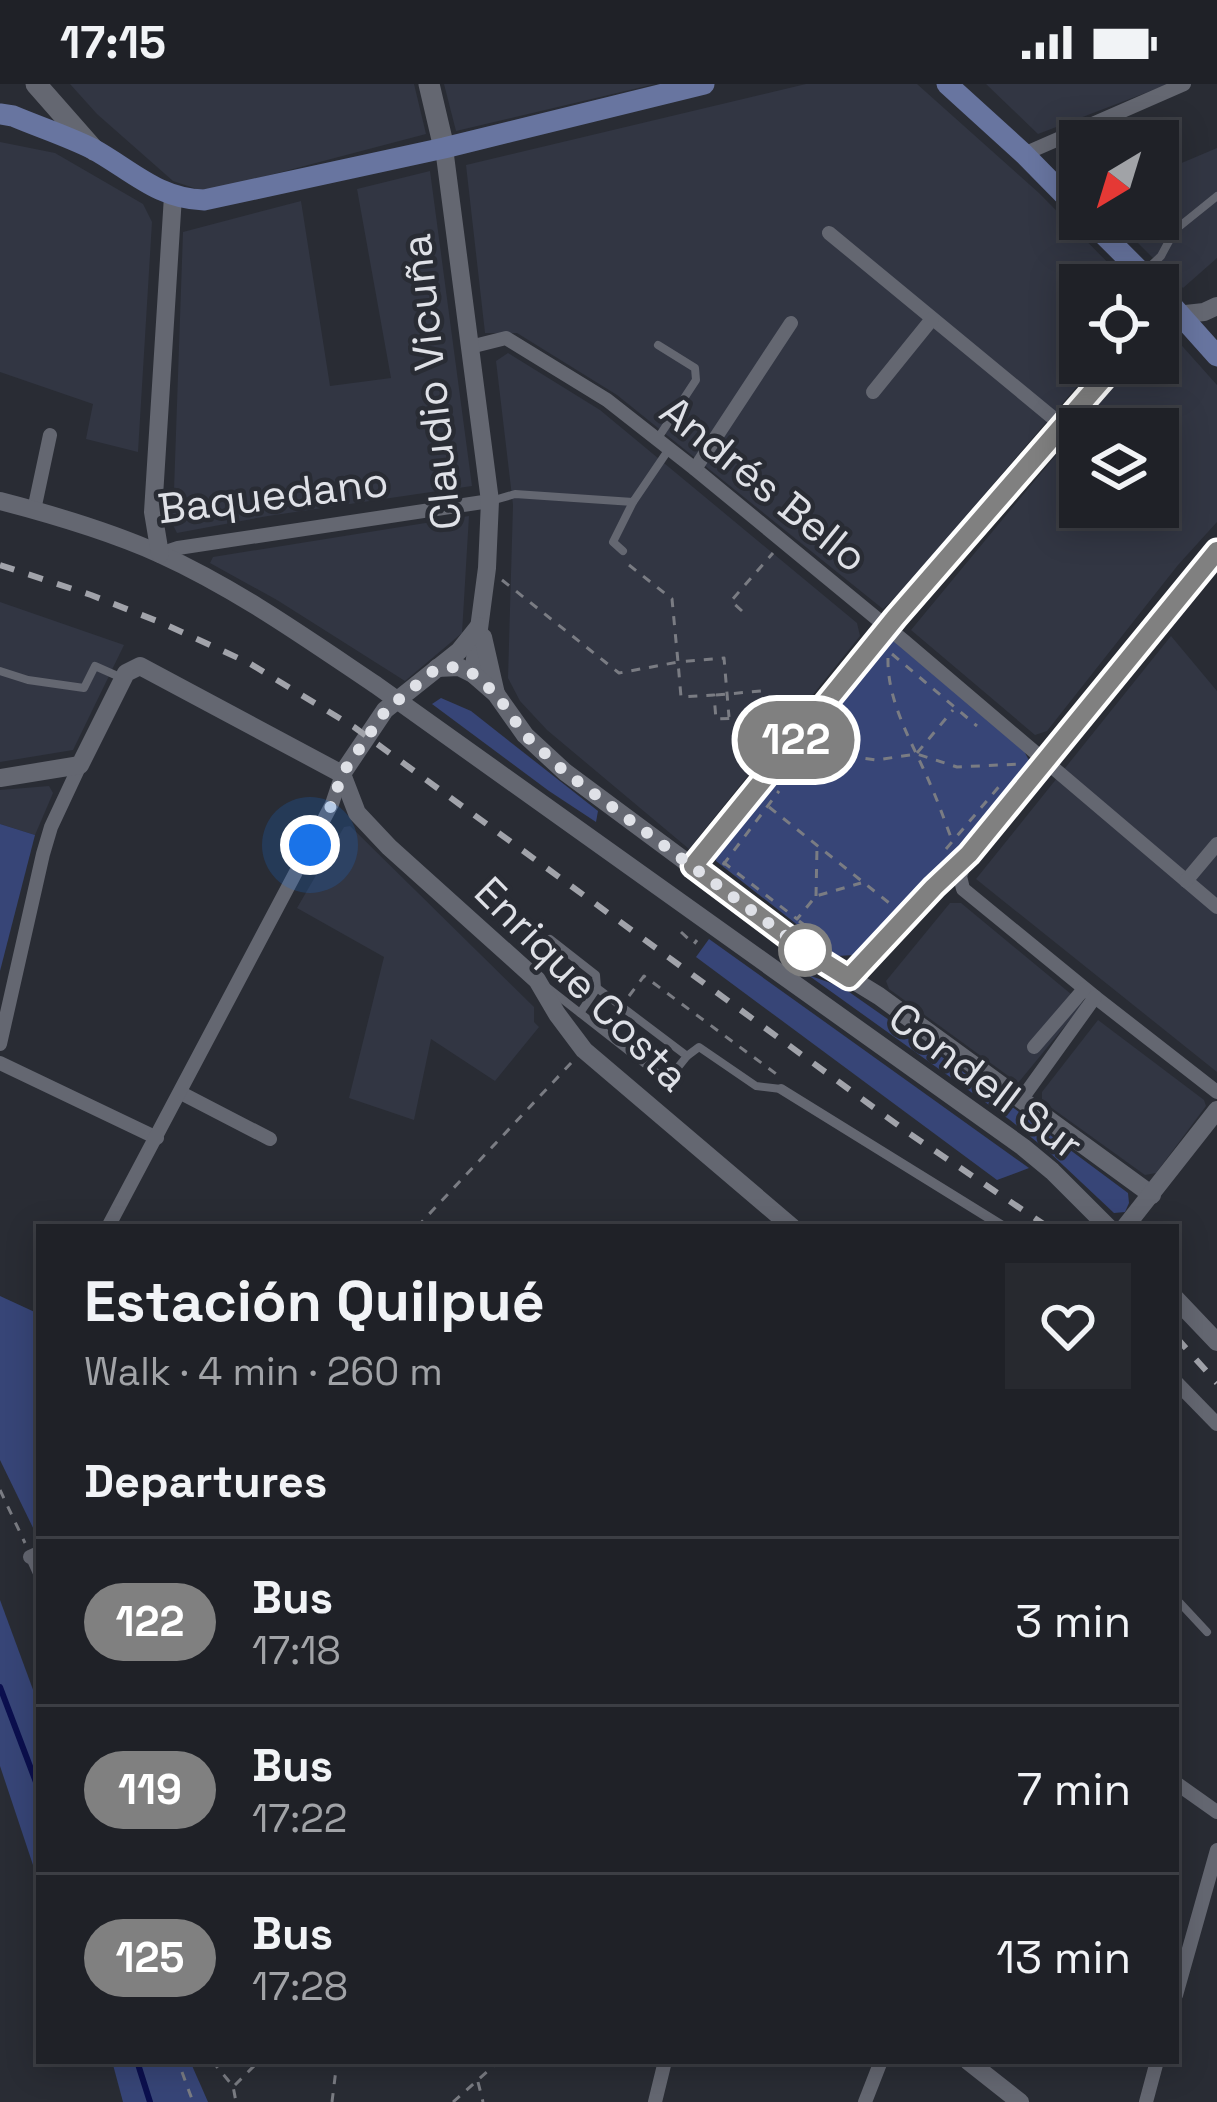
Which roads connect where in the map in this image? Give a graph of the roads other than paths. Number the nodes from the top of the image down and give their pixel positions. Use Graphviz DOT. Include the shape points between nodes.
graph roads {
  1 [pos="36,84"];
  2 [pos="429,84"];
  3 [pos="704,84"];
  4 [pos="947,84"];
  5 [pos="1184,84"];
  6 [pos="0,114"];
  7 [pos="444,148"];
  8 [pos="94,150"];
  9 [pos="1024,154"];
  10 [pos="1059,190"];
  11 [pos="173,196"];
  12 [pos="1217,196"];
  13 [pos="1179,227"];
  14 [pos="830,233"];
  15 [pos="1109,240"];
  16 [pos="1132,264"];
  17 [pos="1217,306"];
  18 [pos="1179,314"];
  19 [pos="932,319"];
  20 [pos="791,323"];
  21 [pos="1179,324"];
  22 [pos="658,345"];
  23 [pos="470,346"];
  24 [pos="1217,356"];
  25 [pos="1100,384"];
  26 [pos="873,392"];
  27 [pos="1080,408"];
  28 [pos="1059,423"];
  29 [pos="1059,433"];
  30 [pos="50,435"];
  31 [pos="663,444"];
  32 [pos="695,469"];
  33 [pos="0,500"];
  34 [pos="490,501"];
  35 [pos="633,502"];
  36 [pos="34,510"];
  37 [pos="153,512"];
  38 [pos="118,538"];
  39 [pos="623,551"];
  40 [pos="1217,551"];
  41 [pos="160,554"];
  42 [pos="479,626"];
  43 [pos="894,632"];
  44 [pos="437,668"];
  45 [pos="0,671"];
  46 [pos="473,674"];
  47 [pos="123,679"];
  48 [pos="496,694"];
  49 [pos="1040,755"];
  50 [pos="80,765"];
  51 [pos="342,774"];
  52 [pos="0,778"];
  53 [pos="1217,844"];
  54 [pos="961,848"];
  55 [pos="699,858"];
  56 [pos="1186,881"];
  57 [pos="1217,907"];
  58 [pos="550,940"];
  59 [pos="849,978"];
  60 [pos="537,980"];
  61 [pos="597,988"];
  62 [pos="1090,993"];
  63 [pos="580,1012"];
  64 [pos="0,1044"];
  65 [pos="1034,1047"];
  66 [pos="687,1056"];
  67 [pos="0,1063"];
  68 [pos="781,1089"];
  69 [pos="1217,1092"];
  70 [pos="181,1093"];
  71 [pos="1021,1100"];
  72 [pos="1217,1110"];
  73 [pos="157,1138"];
  74 [pos="270,1139"];
  75 [pos="1152,1195"];
  76 [pos="110,1224"];
  77 [pos="787,1224"];
  78 [pos="1000,1224"];
  79 [pos="1105,1224"];
  80 [pos="1128,1224"];
  81 [pos="1179,1302"];
  82 [pos="1217,1342"];
  83 [pos="1179,1385"];
  84 [pos="1217,1424"];
  85 [pos="1179,1603"];
  86 [pos="1207,1632"];
  87 [pos="1179,1785"];
  88 [pos="1217,1812"];
  89 [pos="1217,1850"];
  90 [pos="1179,1984"];
  91 [pos="664,2064"];
  92 [pos="879,2064"];
  93 [pos="971,2064"];
  94 [pos="1156,2064"];
  95 [pos="1013,2100"];
  96 [pos="656,2102"];
  97 [pos="865,2102"];
  98 [pos="1146,2102"];
  1 -- 8 [label="main road"];
  2 -- 7 [label="main road, Claudio Vicuña"];
  3 -- 7 [label="main road"];
  4 -- 9 [label="main road"];
  5 -- 9 [label="street"];
  6 -- 8 [label="main road"];
  7 -- 11 [label="main road" via="238,194"];
  7 -- 23 [label="street, Claudio Vicuña"];
  8 -- 11 [label="main road"];
  9 -- 10 [label="main road"];
  11 -- 37 [label="street"];
  12 -- 13 [label="lane"];
  14 -- 19 [label="street"];
  15 -- 16 [label="main road"];
  17 -- 18 [label="street"];
  19 -- 26 [label="street"];
  19 -- 28 [label="street"];
  20 -- 32 [label="street"];
  21 -- 24 [label="main road"];
  22 -- 31 [label="lane" via="695,368 696,380"];
  23 -- 31 [label="street, Andrés Bello" via="506,338"];
  23 -- 34 [label="street, Claudio Vicuña"];
  25 -- 27 [label="street"];
  29 -- 43 [label="street"];
  30 -- 36 [label="street"];
  31 -- 32 [label="street, Andrés Bello"];
  31 -- 35 [label="lane"];
  32 -- 43 [label="street, Andrés Bello"];
  33 -- 36 [label="street, Baquedano"];
  34 -- 35 [label="lane" via="515,494"];
  34 -- 41 [label="street, Baquedano"];
  34 -- 42 [label="street, Claudio Vicuña"];
  35 -- 39 [label="lane" via="613,542"];
  36 -- 38 [label="street, Baquedano"];
  37 -- 38 [label="street"];
  37 -- 41 [label="street"];
  38 -- 41 [label="street, Baquedano"];
  40 -- 49 [label="street"];
  41 -- 79 [label="street, Condell Sur" via="236,593 376,685 1023,1147"];
  42 -- 44 [label="street"];
  42 -- 46 [label="street, Claudio Vicuña"];
  42 -- 48 [label="street"];
  43 -- 49 [label="street, Andrés Bello"];
  43 -- 55 [label="street"];
  44 -- 46 [label="street"];
  44 -- 51 [label="street" via="386,710"];
  45 -- 47 [label="lane" via="84,688 95,665"];
  46 -- 48 [label="street"];
  47 -- 50 [label="street"];
  47 -- 51 [label="street" via="140,666"];
  48 -- 55 [label="street" via="565,772"];
  49 -- 54 [label="street"];
  49 -- 56 [label="street, Andrés Bello"];
  50 -- 52 [label="street"];
  50 -- 64 [label="street" via="51,826"];
  51 -- 60 [label="street, Enrique Costa" via="353,806 389,847"];
  51 -- 70 [label="street"];
  53 -- 56 [label="street"];
  54 -- 59 [label="street"];
  54 -- 62 [label="street" via="963,889"];
  55 -- 59 [label="street"];
  56 -- 57 [label="street, Andrés Bello"];
  58 -- 61 [label="lane" via="596,975"];
  59 -- 71 [label="street"];
  60 -- 63 [label="lane"];
  60 -- 77 [label="street, Enrique Costa" via="584,1050"];
  61 -- 63 [label="lane"];
  61 -- 66 [label="lane"];
  62 -- 65 [label="street"];
  62 -- 69 [label="street"];
  62 -- 71 [label="street"];
  63 -- 66 [label="lane" via="667,1081"];
  66 -- 68 [label="lane" via="699,1047 756,1086"];
  67 -- 73 [label="street"];
  68 -- 78 [label="street"];
  70 -- 73 [label="street"];
  70 -- 74 [label="street"];
  71 -- 75 [label="street"];
  72 -- 75 [label="street"];
  73 -- 76 [label="street"];
  75 -- 80 [label="street"];
  81 -- 82 [label="street"];
  83 -- 84 [label="street"];
  85 -- 86 [label="lane"];
  87 -- 88 [label="street"];
  89 -- 90 [label="street"];
  91 -- 96 [label="street"];
  92 -- 97 [label="street"];
  93 -- 95 [label="street"];
  94 -- 98 [label="street"];
}
